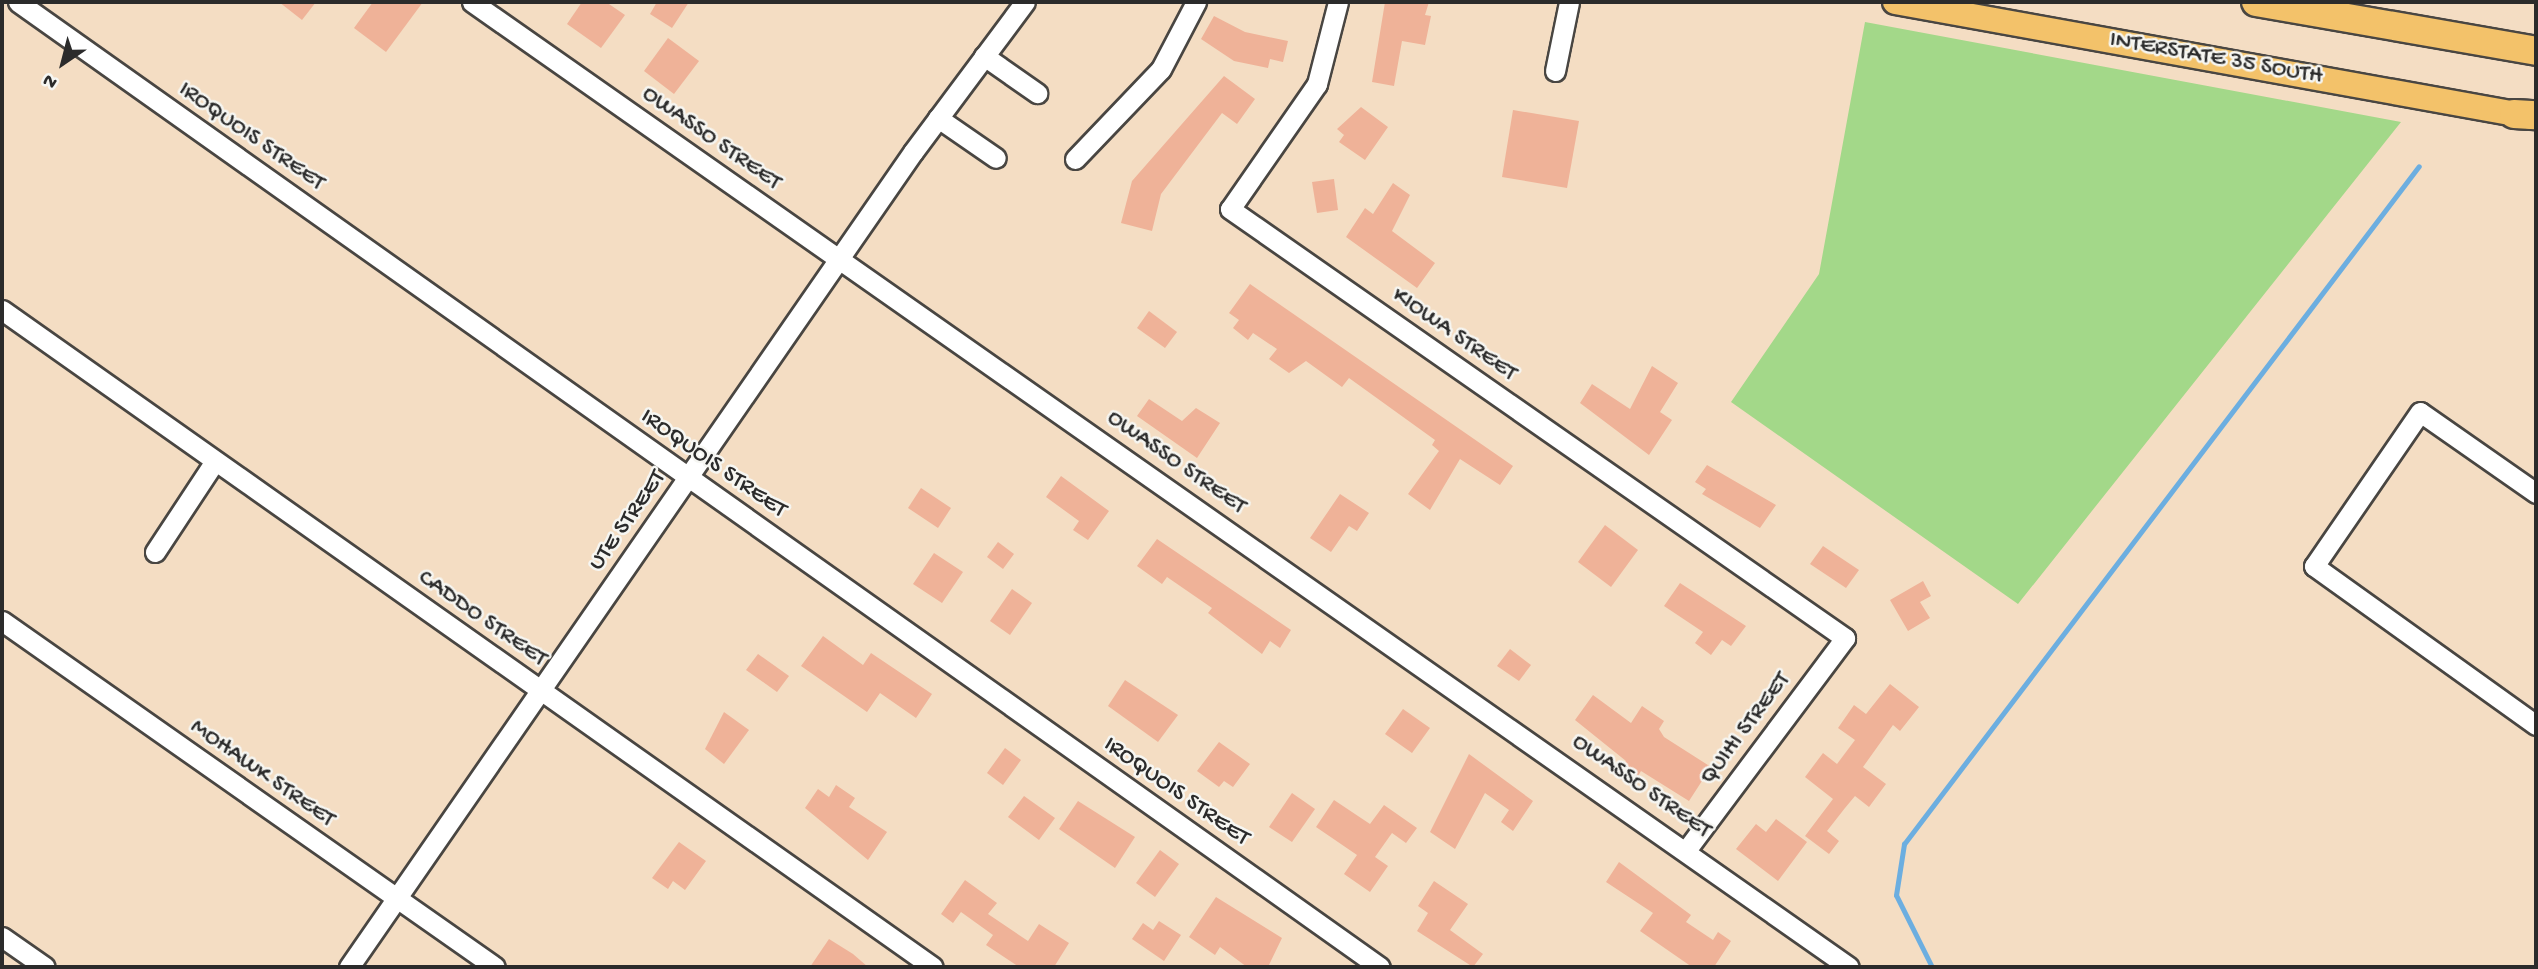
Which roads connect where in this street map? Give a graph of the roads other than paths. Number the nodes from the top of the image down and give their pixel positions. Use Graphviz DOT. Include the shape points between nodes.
graph roads {
  1 [pos="18,2"];
  2 [pos="472,2"];
  3 [pos="1025,2"];
  4 [pos="1196,2"];
  5 [pos="1338,2"];
  6 [pos="1569,2"];
  7 [pos="1895,2"];
  8 [pos="2256,2"];
  9 [pos="2536,51"];
  10 [pos="984,56"];
  11 [pos="1555,71"];
  12 [pos="1037,93"];
  13 [pos="2529,116"];
  14 [pos="938,118"];
  15 [pos="996,158"];
  16 [pos="1075,159"];
  17 [pos="839,259"];
  18 [pos="2,310"];
  19 [pos="215,461"];
  20 [pos="688,477"];
  21 [pos="2536,493"];
  22 [pos="155,552"];
  23 [pos="2,621"];
  24 [pos="1845,638"];
  25 [pos="541,690"];
  26 [pos="2536,725"];
  27 [pos="1687,849"];
  28 [pos="397,899"];
  29 [pos="2,937"];
  30 [pos="46,967"];
  31 [pos="349,967"];
  32 [pos="495,967"];
  33 [pos="933,967"];
  34 [pos="1380,967"];
  35 [pos="1849,967"];
  1 -- 20 [label="street, IROQUOIS STREET"];
  2 -- 17 [label="street, OWASSO STREET"];
  3 -- 10 [label="street, UTE STREET"];
  4 -- 16 [label="street" via="1161,69"];
  5 -- 24 [label="street, KIOWA STREET" via="1317,84 1230,209"];
  6 -- 11 [label="street"];
  7 -- 13 [label="main road, INTERSTATE 35 SOUTH"];
  8 -- 9 [label="highway"];
  10 -- 12 [label="street"];
  10 -- 14 [label="street, UTE STREET"];
  14 -- 15 [label="street"];
  14 -- 17 [label="street, UTE STREET"];
  17 -- 20 [label="street, UTE STREET"];
  17 -- 27 [label="street, OWASSO STREET"];
  18 -- 19 [label="street, CADDO STREET"];
  19 -- 22 [label="street"];
  19 -- 25 [label="street, CADDO STREET"];
  20 -- 25 [label="street, UTE STREET"];
  20 -- 34 [label="street, IROQUOIS STREET"];
  21 -- 26 [label="street" via="2420,412 2314,566"];
  23 -- 28 [label="street, MOHAWK STREET"];
  24 -- 27 [label="street, QUIHI STREET"];
  25 -- 28 [label="street, UTE STREET"];
  25 -- 33 [label="street, CADDO STREET"];
  27 -- 35 [label="street, OWASSO STREET"];
  28 -- 31 [label="street, UTE STREET"];
  28 -- 32 [label="street, MOHAWK STREET"];
  29 -- 30 [label="street"];
}
